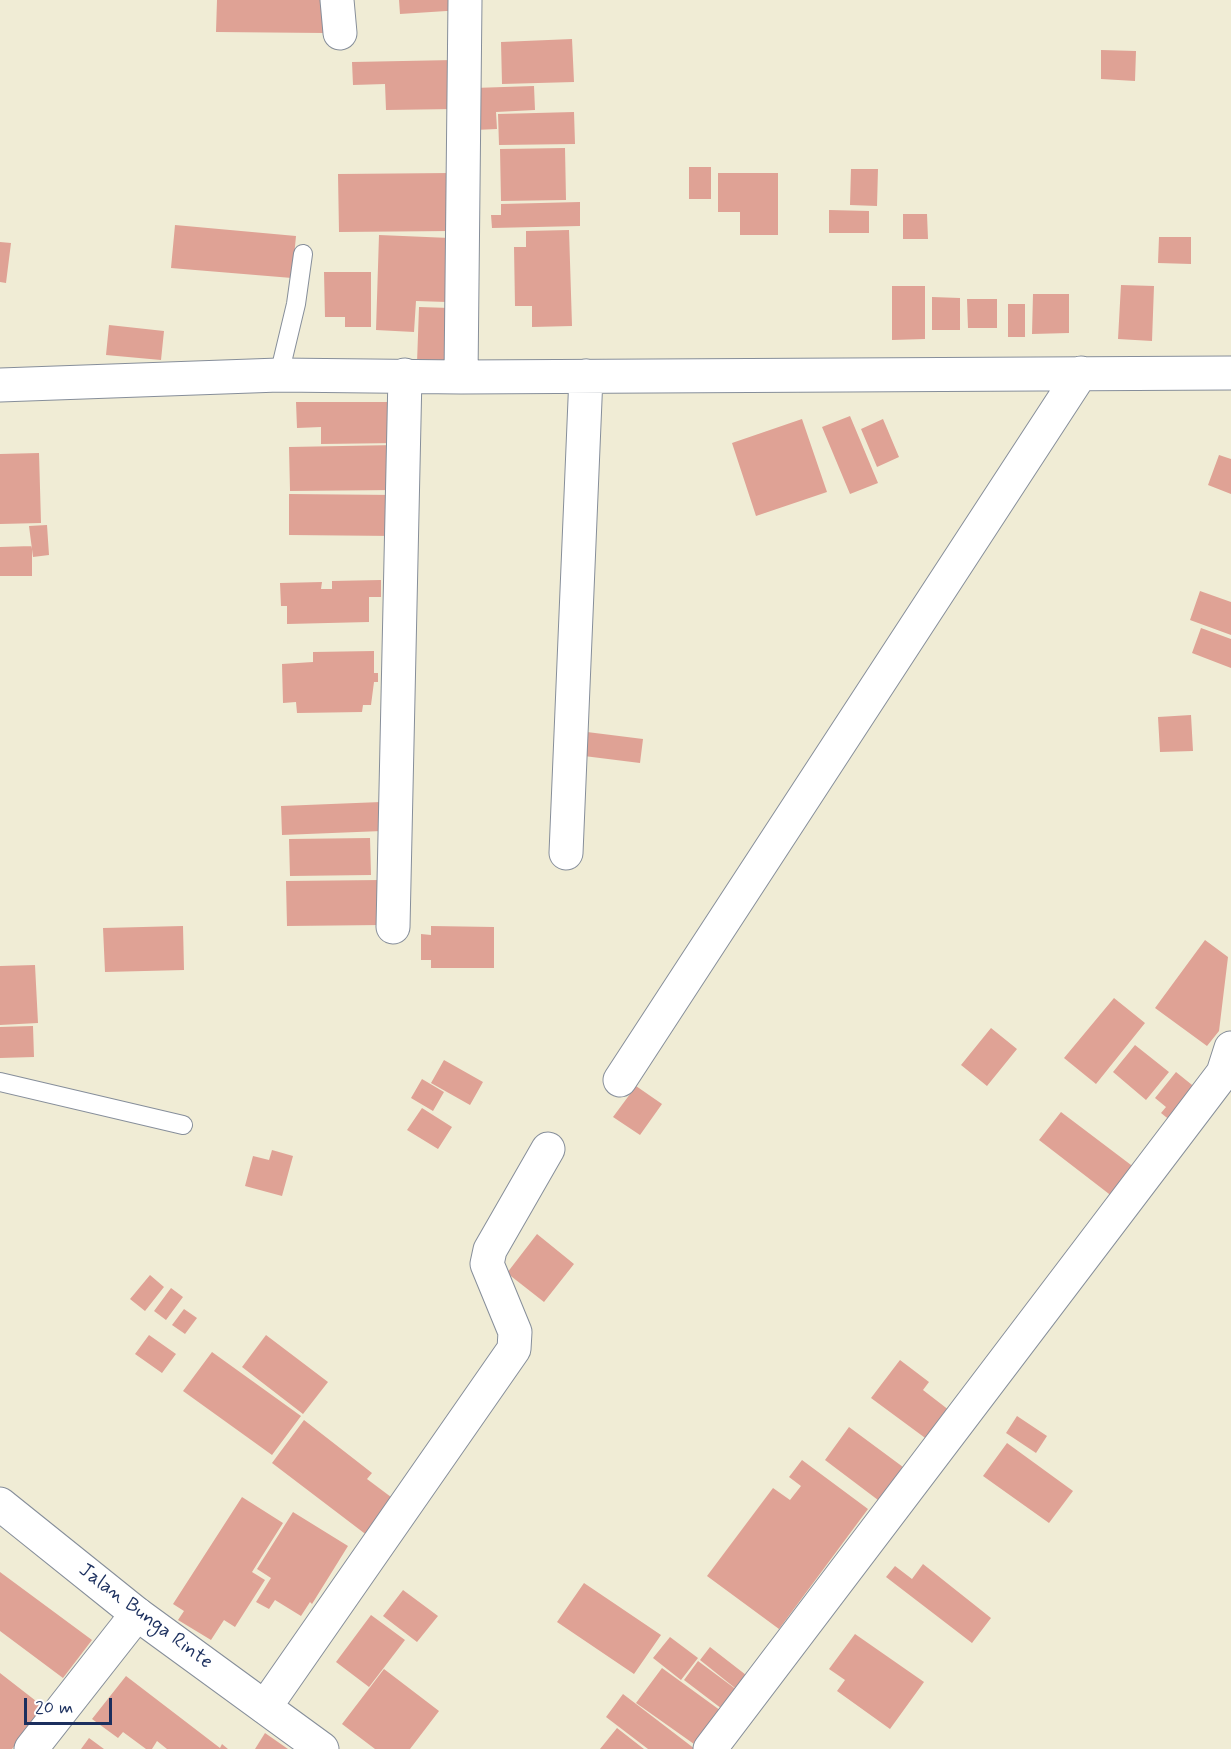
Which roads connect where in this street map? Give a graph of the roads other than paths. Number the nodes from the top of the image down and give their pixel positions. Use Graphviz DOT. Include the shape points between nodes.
graph roads {
  1 [pos="337,0"];
  2 [pos="465,0"];
  3 [pos="340,33"];
  4 [pos="303,254"];
  5 [pos="1231,373"];
  6 [pos="1081,374"];
  7 [pos="279,375"];
  8 [pos="405,375"];
  9 [pos="586,376"];
  10 [pos="461,377"];
  11 [pos="0,385"];
  12 [pos="566,853"];
  13 [pos="393,927"];
  14 [pos="1231,1048"];
  15 [pos="620,1080"];
  16 [pos="0,1082"];
  17 [pos="183,1125"];
  18 [pos="548,1149"];
  19 [pos="0,1504"];
  20 [pos="137,1614"];
  21 [pos="265,1707"];
  22 [pos="31,1749"];
  23 [pos="322,1749"];
  24 [pos="710,1749"];
  1 -- 3 [label="street"];
  2 -- 10 [label="street"];
  4 -- 7 [label="lane"];
  5 -- 6 [label="street"];
  6 -- 9 [label="street"];
  6 -- 15 [label="street"];
  7 -- 8 [label="street"];
  7 -- 11 [label="street"];
  8 -- 10 [label="street"];
  8 -- 13 [label="street"];
  9 -- 10 [label="street"];
  9 -- 12 [label="street"];
  14 -- 24 [label="street" via="1223,1073"];
  16 -- 17 [label="lane"];
  18 -- 21 [label="street" via="490,1250 487,1264 514,1332 514,1349"];
  19 -- 20 [label="street, Jalan Bunga Rinte"];
  20 -- 21 [label="street, Jalan Bunga Rinte"];
  20 -- 22 [label="street"];
  21 -- 23 [label="street, Jalan Bunga Rinte"];
}
